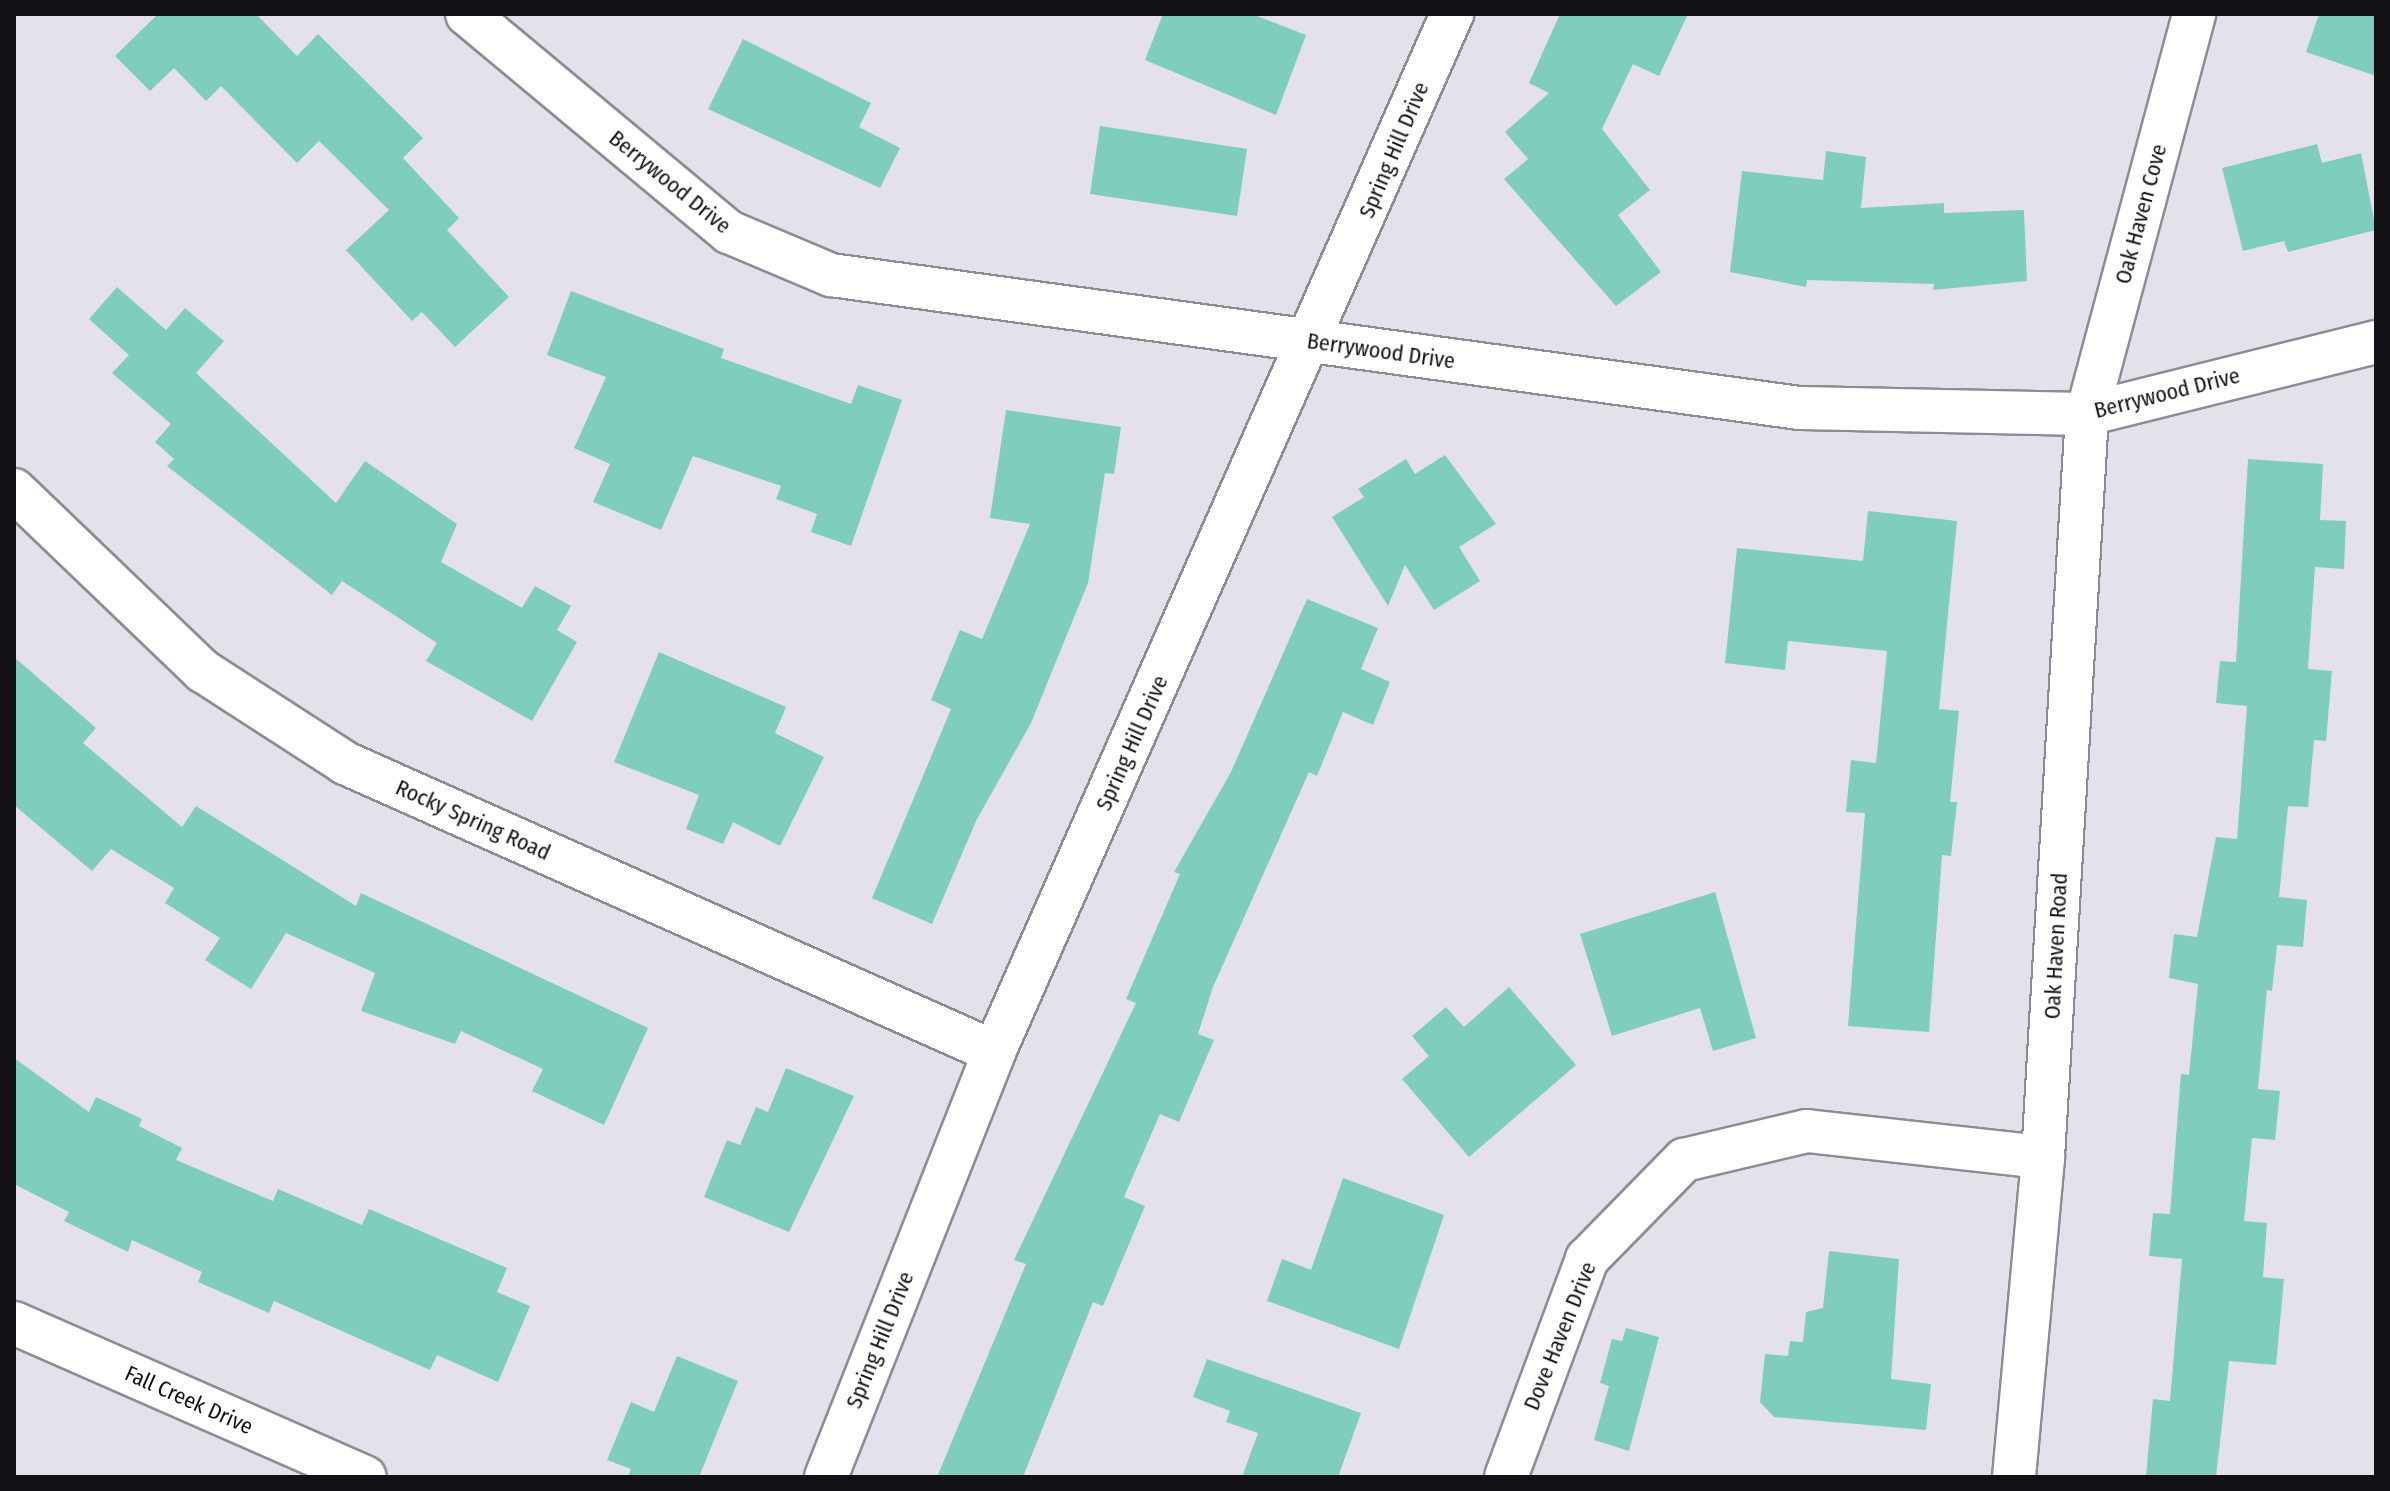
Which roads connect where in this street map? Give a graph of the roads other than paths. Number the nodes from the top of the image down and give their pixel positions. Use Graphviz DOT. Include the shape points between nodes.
graph roads {
  1 [pos="1452,14"];
  2 [pos="2194,14"];
  3 [pos="487,20"];
  4 [pos="1312,341"];
  5 [pos="2376,342"];
  6 [pos="2087,414"];
  7 [pos="14,490"];
  8 [pos="994,1052"];
  9 [pos="2043,1157"];
  10 [pos="14,1323"];
  11 [pos="365,1477"];
  12 [pos="826,1477"];
  13 [pos="1506,1477"];
  14 [pos="2014,1477"];
  1 -- 4 [label="street, Spring Hill Drive"];
  2 -- 6 [label="street, Oak Haven Cove"];
  3 -- 4 [label="street, Berrywood Drive" via="729,232 831,275"];
  4 -- 6 [label="street, Berrywood Drive" via="1799,408"];
  4 -- 8 [label="street, Spring Hill Drive"];
  5 -- 6 [label="street, Berrywood Drive"];
  6 -- 9 [label="street, Oak Haven Road"];
  7 -- 8 [label="street, Rocky Spring Road" via="203,671 345,763"];
  8 -- 12 [label="street, Spring Hill Drive"];
  9 -- 13 [label="street, Dove Haven Drive" via="1807,1131 1684,1160 1587,1259"];
  9 -- 14 [label="street, Oak Haven Road"];
  10 -- 11 [label="street, Fall Creek Drive"];
}
